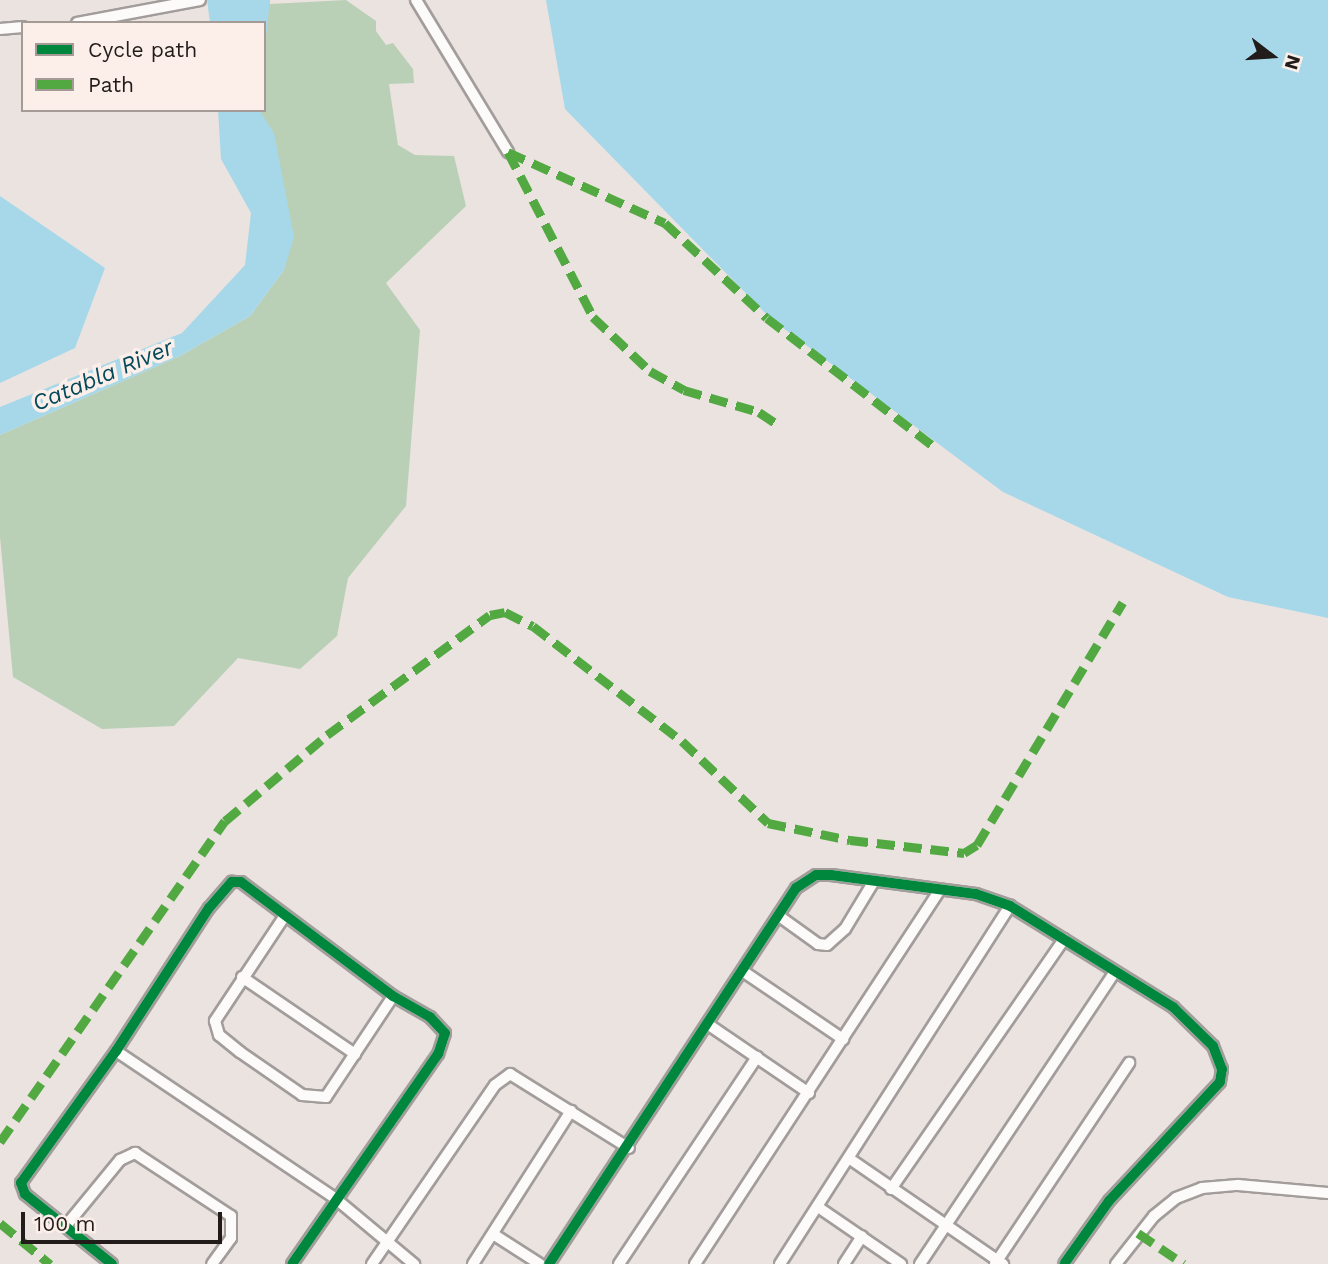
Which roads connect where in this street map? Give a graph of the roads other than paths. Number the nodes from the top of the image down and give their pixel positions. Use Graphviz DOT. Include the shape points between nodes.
graph roads {
  1 [pos="200,0"];
  2 [pos="416,0"];
  3 [pos="186,2"];
  4 [pos="87,21"];
  5 [pos="21,27"];
  6 [pos="0,29"];
  7 [pos="508,152"];
  8 [pos="874,881"];
  9 [pos="940,890"];
  10 [pos="1010,906"];
  11 [pos="779,916"];
  12 [pos="284,917"];
  13 [pos="1064,939"];
  14 [pos="744,972"];
  15 [pos="1115,972"];
  16 [pos="242,977"];
  17 [pos="393,996"];
  18 [pos="709,1025"];
  19 [pos="843,1039"];
  20 [pos="116,1051"];
  21 [pos="355,1054"];
  22 [pos="757,1057"];
  23 [pos="1129,1063"];
  24 [pos="809,1093"];
  25 [pos="571,1111"];
  26 [pos="629,1148"];
  27 [pos="850,1159"];
  28 [pos="891,1189"];
  29 [pos="1328,1193"];
  30 [pos="335,1199"];
  31 [pos="818,1207"];
  32 [pos="945,1224"];
  33 [pos="65,1227"];
  34 [pos="493,1234"];
  35 [pos="862,1236"];
  36 [pos="387,1242"];
  37 [pos="999,1263"];
  38 [pos="112,1264"];
  39 [pos="212,1264"];
  40 [pos="292,1264"];
  41 [pos="372,1264"];
  42 [pos="414,1264"];
  43 [pos="473,1264"];
  44 [pos="540,1264"];
  45 [pos="549,1264"];
  46 [pos="619,1264"];
  47 [pos="695,1264"];
  48 [pos="780,1264"];
  49 [pos="844,1264"];
  50 [pos="901,1264"];
  51 [pos="920,1264"];
  52 [pos="1064,1264"];
  53 [pos="1116,1264"];
  1 -- 3 [label="street"];
  2 -- 7 [label="street"];
  3 -- 4 [label="street"];
  5 -- 6 [label="street"];
  8 -- 9 [label="street"];
  8 -- 11 [label="street" via="816,875 796,888"];
  8 -- 11 [label="street" via="845,929 827,945 818,944"];
  9 -- 10 [label="street" via="976,894"];
  9 -- 19 [label="street"];
  10 -- 13 [label="street"];
  10 -- 27 [label="street"];
  11 -- 14 [label="street"];
  12 -- 16 [label="street"];
  12 -- 17 [label="street"];
  12 -- 20 [label="street" via="248,886 232,882 209,908"];
  13 -- 15 [label="street"];
  13 -- 28 [label="street"];
  14 -- 18 [label="street"];
  14 -- 19 [label="street"];
  15 -- 32 [label="street"];
  15 -- 52 [label="street" via="1198,1028 1219,1058 1222,1078 1109,1201"];
  16 -- 21 [label="street"];
  16 -- 21 [label="street" via="218,1014 215,1027 219,1035 302,1096 326,1097"];
  17 -- 21 [label="street"];
  17 -- 30 [label="street" via="443,1027 444,1040"];
  18 -- 22 [label="street"];
  18 -- 26 [label="street"];
  19 -- 24 [label="street"];
  20 -- 30 [label="street"];
  20 -- 33 [label="street" via="21,1183 25,1194"];
  22 -- 24 [label="street"];
  22 -- 46 [label="street"];
  23 -- 37 [label="street"];
  24 -- 47 [label="street"];
  25 -- 26 [label="street"];
  25 -- 34 [label="street"];
  25 -- 36 [label="street" via="516,1074 503,1077"];
  26 -- 45 [label="street"];
  27 -- 28 [label="street"];
  27 -- 31 [label="street"];
  28 -- 32 [label="street"];
  29 -- 53 [label="street" via="1238,1185 1202,1188 1176,1198 1154,1216"];
  30 -- 36 [label="street"];
  30 -- 40 [label="street"];
  31 -- 35 [label="street"];
  31 -- 48 [label="street"];
  32 -- 37 [label="street"];
  32 -- 51 [label="street"];
  33 -- 38 [label="street"];
  33 -- 39 [label="street" via="120,1160 135,1153 232,1216 231,1238"];
  34 -- 43 [label="street"];
  34 -- 44 [label="street"];
  35 -- 49 [label="street"];
  35 -- 50 [label="street"];
  36 -- 41 [label="street"];
  36 -- 42 [label="street"];
}
